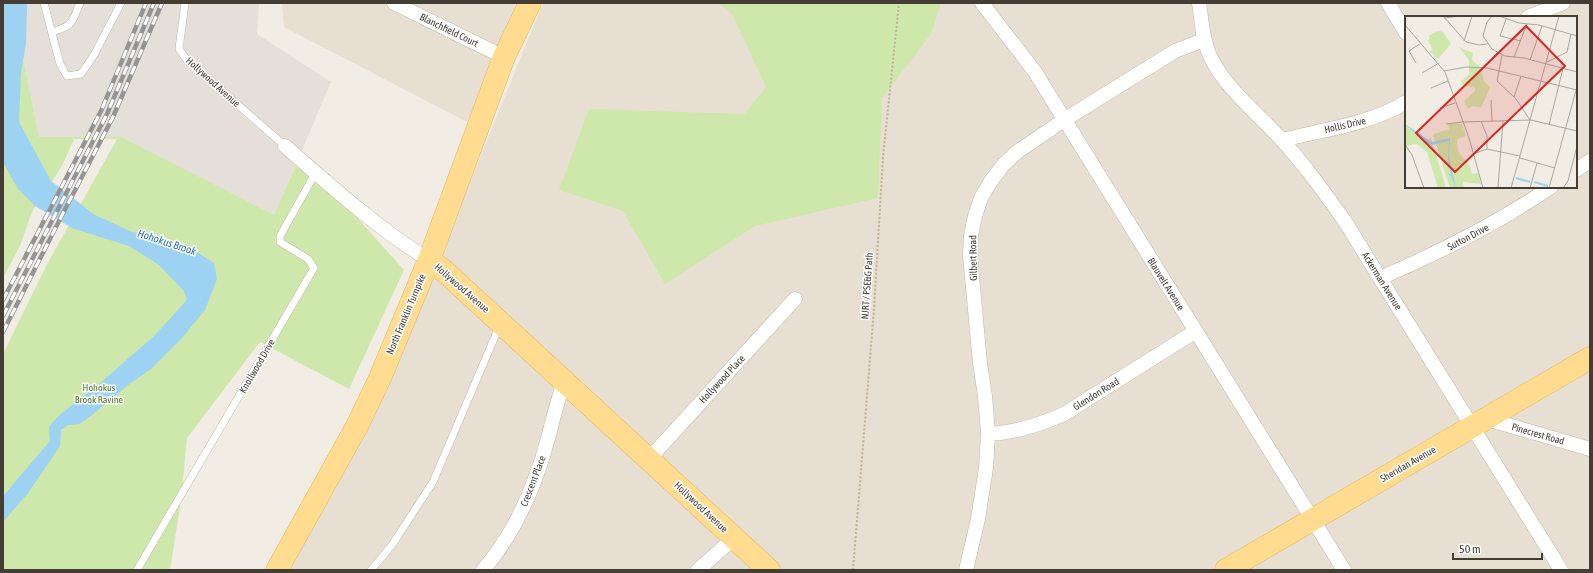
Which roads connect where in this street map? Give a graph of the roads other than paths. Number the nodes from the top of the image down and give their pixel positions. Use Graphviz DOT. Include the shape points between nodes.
graph roads {
  1 [pos="44,3"];
  2 [pos="80,3"];
  3 [pos="121,3"];
  4 [pos="184,3"];
  5 [pos="394,3"];
  6 [pos="530,3"];
  7 [pos="982,3"];
  8 [pos="1199,3"];
  9 [pos="1388,3"];
  10 [pos="1563,3"];
  11 [pos="1530,16"];
  12 [pos="1405,30"];
  13 [pos="52,32"];
  14 [pos="1204,40"];
  15 [pos="504,57"];
  16 [pos="1405,103"];
  17 [pos="1064,120"];
  18 [pos="1282,140"];
  19 [pos="285,146"];
  20 [pos="1590,160"];
  21 [pos="1577,169"];
  22 [pos="316,172"];
  23 [pos="1548,188"];
  24 [pos="429,260"];
  25 [pos="1380,278"];
  26 [pos="795,299"];
  27 [pos="501,323"];
  28 [pos="1196,331"];
  29 [pos="1590,358"];
  30 [pos="564,382"];
  31 [pos="1479,423"];
  32 [pos="988,434"];
  33 [pos="1590,449"];
  34 [pos="649,459"];
  35 [pos="1313,520"];
  36 [pos="734,538"];
  37 [pos="137,570"];
  38 [pos="279,570"];
  39 [pos="371,570"];
  40 [pos="483,570"];
  41 [pos="698,570"];
  42 [pos="769,570"];
  43 [pos="966,570"];
  44 [pos="1226,570"];
  45 [pos="1344,570"];
  46 [pos="1561,570"];
  1 -- 13 [label="lane"];
  2 -- 13 [label="lane" via="68,26"];
  3 -- 13 [label="lane" via="94,55 81,74 67,76 60,64"];
  4 -- 19 [label="lane, Hollywood Avenue" via="179,49 187,60"];
  5 -- 15 [label="street, Blanchfield Court"];
  6 -- 15 [label="main road, North Franklin Turnpike"];
  7 -- 17 [label="street, Blauvelt Avenue" via="1035,72"];
  8 -- 14 [label="street, Ackerman Avenue"];
  9 -- 12 [label="street"];
  10 -- 11 [label="street"];
  14 -- 17 [label="street, Gilbert Road" via="1175,51"];
  14 -- 18 [label="street, Ackerman Avenue" via="1217,69 1240,98"];
  15 -- 24 [label="main road, North Franklin Turnpike"];
  16 -- 18 [label="street, Hollis Drive" via="1373,118"];
  17 -- 28 [label="street, Blauvelt Avenue"];
  17 -- 32 [label="street, Gilbert Road" via="1017,152 1003,165 984,192 975,216 970,255"];
  18 -- 25 [label="street, Ackerman Avenue" via="1316,180"];
  19 -- 22 [label="street, Hollywood Avenue"];
  20 -- 21 [label="street"];
  22 -- 24 [label="street, Hollywood Avenue" via="362,212"];
  22 -- 37 [label="lane, Knollwood Drive" via="280,236 280,242 308,258 314,268"];
  23 -- 25 [label="street, Sutton Drive" via="1458,242"];
  24 -- 27 [label="main road, Hollywood Avenue"];
  24 -- 38 [label="main road, North Franklin Turnpike" via="380,378 357,426"];
  25 -- 31 [label="street, Ackerman Avenue"];
  26 -- 34 [label="street, Hollywood Place"];
  27 -- 30 [label="main road, Hollywood Avenue"];
  27 -- 39 [label="lane" via="433,482 392,545"];
  28 -- 32 [label="street, Glendon Road" via="1064,414 1022,430"];
  28 -- 35 [label="street, Blauvelt Avenue"];
  29 -- 31 [label="main road, Sheridan Avenue"];
  30 -- 34 [label="main road, Hollywood Avenue"];
  30 -- 40 [label="street, Crescent Place" via="532,487 505,540"];
  31 -- 33 [label="street, Pinecrest Road"];
  31 -- 35 [label="main road, Sheridan Avenue"];
  31 -- 46 [label="street, Ackerman Avenue"];
  32 -- 43 [label="street, Gilbert Road" via="982,500"];
  34 -- 36 [label="main road, Hollywood Avenue"];
  35 -- 44 [label="main road, Sheridan Avenue"];
  35 -- 45 [label="street, Blauvelt Avenue"];
  36 -- 41 [label="street"];
  36 -- 42 [label="main road, Hollywood Avenue"];
}
